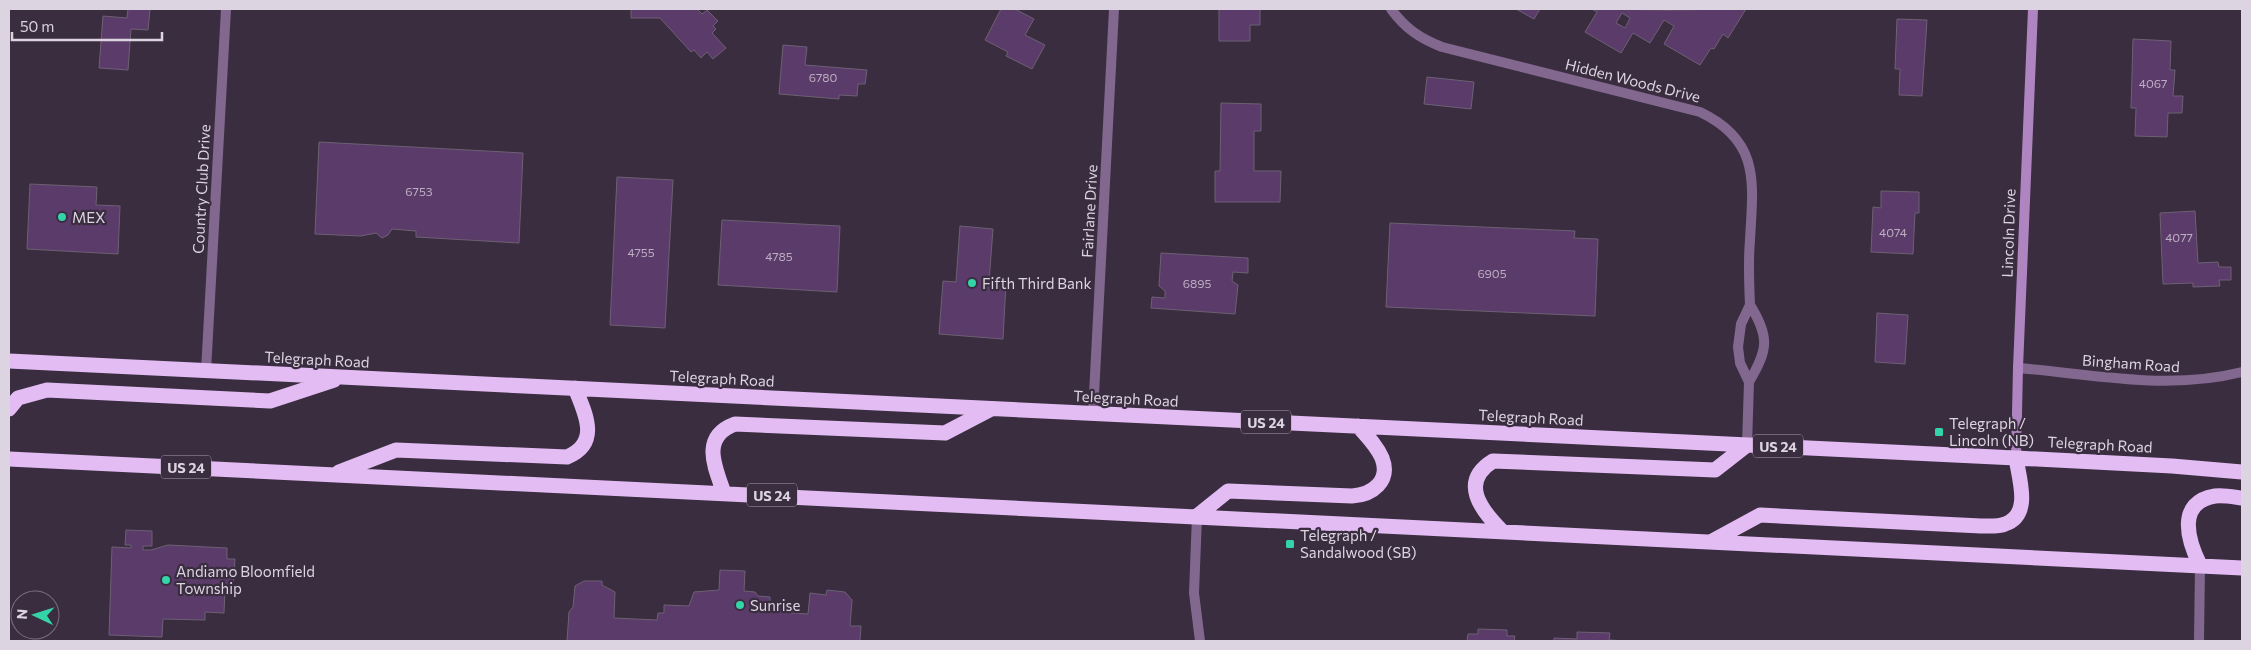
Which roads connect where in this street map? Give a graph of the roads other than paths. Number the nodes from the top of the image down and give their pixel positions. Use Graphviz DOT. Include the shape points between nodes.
graph roads {
  1 [pos="226,9"];
  2 [pos="1114,9"];
  3 [pos="1391,9"];
  4 [pos="2033,9"];
  5 [pos="1750,305"];
  6 [pos="9,361"];
  7 [pos="2018,368"];
  8 [pos="206,371"];
  9 [pos="2242,372"];
  10 [pos="342,377"];
  11 [pos="1749,382"];
  12 [pos="575,388"];
  13 [pos="993,409"];
  14 [pos="9,410"];
  15 [pos="1093,414"];
  16 [pos="1358,426"];
  17 [pos="1747,445"];
  18 [pos="2016,458"];
  19 [pos="9,459"];
  20 [pos="2242,472"];
  21 [pos="333,474"];
  22 [pos="724,493"];
  23 [pos="2242,498"];
  24 [pos="1197,516"];
  25 [pos="1502,531"];
  26 [pos="1713,541"];
  27 [pos="2200,565"];
  28 [pos="2242,568"];
  29 [pos="1200,641"];
  30 [pos="2199,641"];
  1 -- 8 [label="street, Country Club Drive"];
  2 -- 15 [label="street, Fairlane Drive"];
  3 -- 5 [label="street, Hidden Woods Drive" via="1403,25 1421,39 1442,47 1700,112 1726,126 1746,156 1751,173"];
  4 -- 7 [label="street, Lincoln Drive"];
  5 -- 11 [label="street, Hidden Woods Drive" via="1741,324 1738,347 1740,363"];
  5 -- 11 [label="street, Hidden Woods Drive" via="1762,324 1765,337 1760,363"];
  6 -- 8 [label="highway, Telegraph Road / US 24"];
  7 -- 9 [label="street, Bingham Road" via="2160,383"];
  7 -- 18 [label="street, Lincoln Drive"];
  8 -- 10 [label="highway, Telegraph Road / US 24"];
  10 -- 12 [label="highway, Telegraph Road / US 24"];
  10 -- 14 [label="highway" via="270,401 47,390 18,398"];
  11 -- 17 [label="street, Hidden Woods Drive"];
  12 -- 13 [label="highway, Telegraph Road / US 24"];
  12 -- 21 [label="highway" via="587,421 588,436 581,449 567,457 396,450"];
  13 -- 15 [label="highway, Telegraph Road / US 24"];
  13 -- 22 [label="highway" via="945,433 735,424 720,431 712,450"];
  15 -- 16 [label="highway, Telegraph Road / US 24"];
  16 -- 17 [label="highway, Telegraph Road / US 24"];
  16 -- 24 [label="highway" via="1383,458 1383,477 1374,490 1352,496 1228,491"];
  17 -- 18 [label="highway, Telegraph Road / US 24"];
  17 -- 25 [label="highway" via="1715,470 1493,461 1477,476 1475,486 1487,516"];
  18 -- 20 [label="highway, Telegraph Road / US 24"];
  18 -- 26 [label="highway" via="2023,501 2020,512 2004,525 1760,515"];
  19 -- 21 [label="highway, US 24"];
  21 -- 22 [label="highway, US 24"];
  22 -- 24 [label="highway, US 24"];
  23 -- 27 [label="highway" via="2208,498 2193,510 2188,537"];
  24 -- 25 [label="highway, US 24"];
  24 -- 29 [label="street" via="1194,593"];
  25 -- 26 [label="highway, US 24"];
  26 -- 27 [label="highway, US 24"];
  27 -- 28 [label="highway, US 24"];
  27 -- 30 [label="street"];
}
